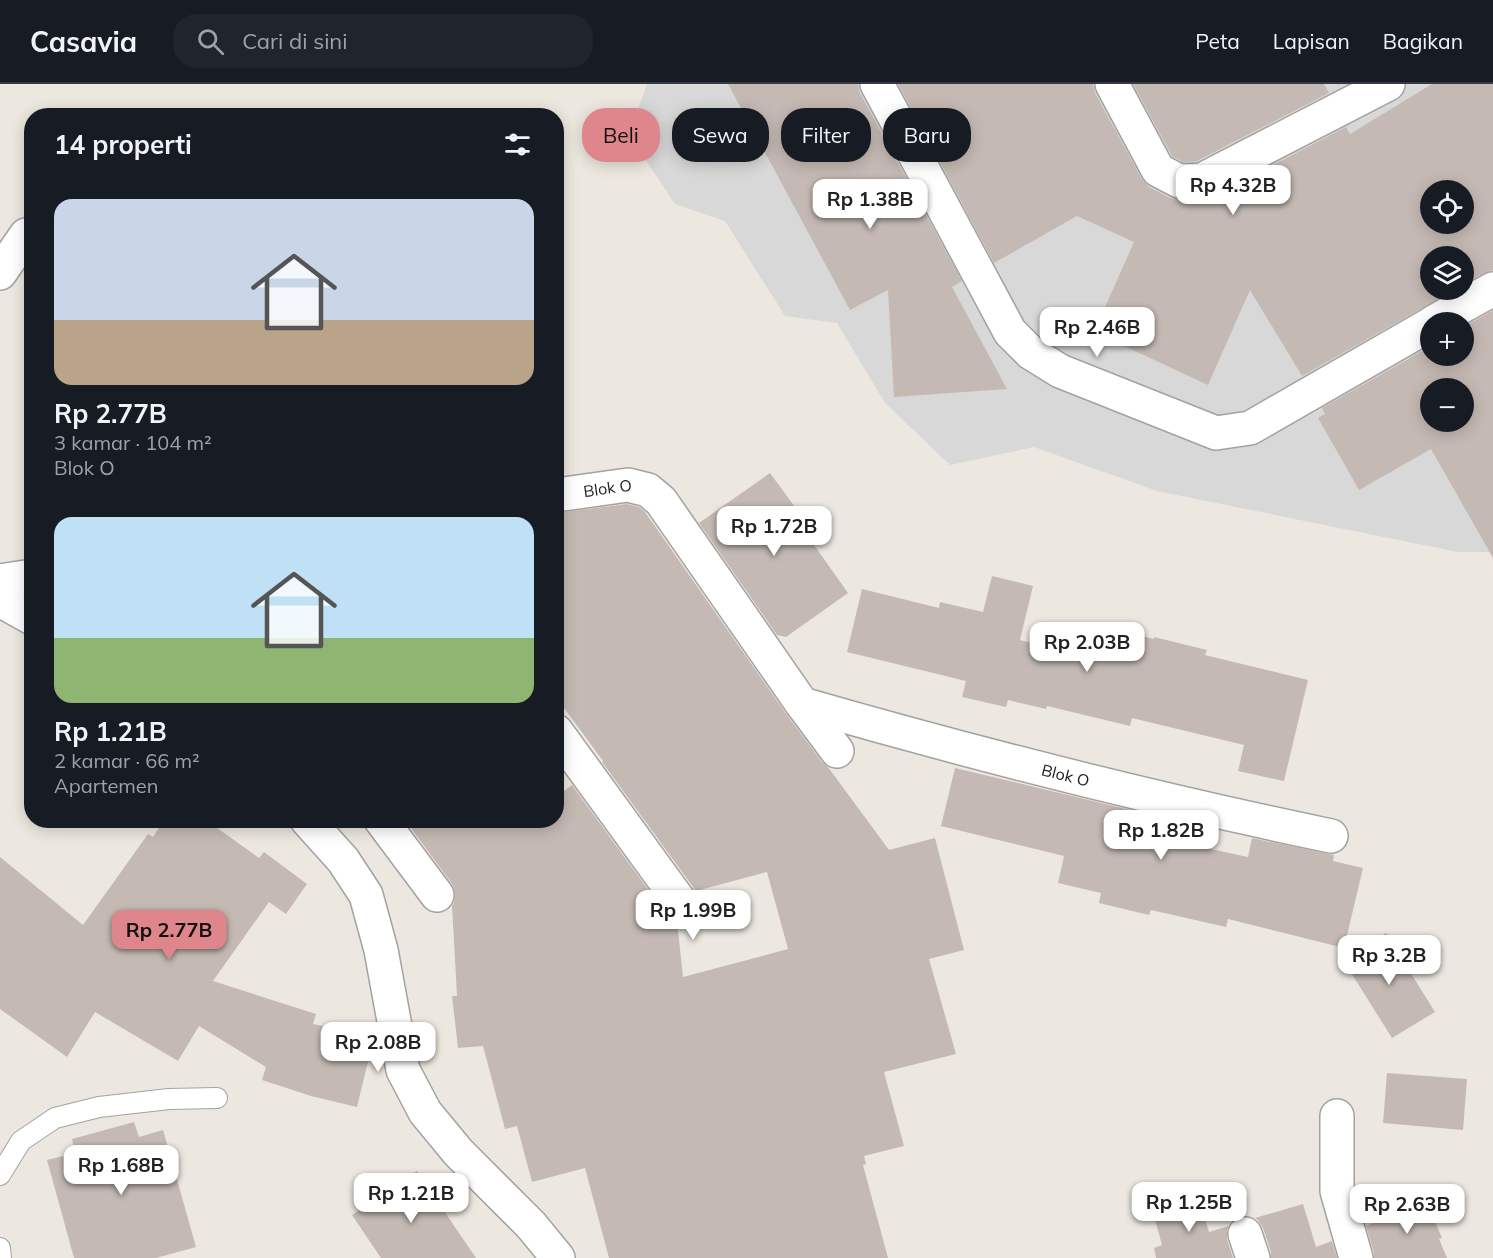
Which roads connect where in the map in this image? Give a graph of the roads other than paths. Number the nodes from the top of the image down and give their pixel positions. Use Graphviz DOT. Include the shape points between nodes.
graph roads {
  1 [pos="877,84"];
  2 [pos="1112,84"];
  3 [pos="1388,84"];
  4 [pos="1349,93"];
  5 [pos="24,238"];
  6 [pos="0,273"];
  7 [pos="1493,289"];
  8 [pos="1452,312"];
  9 [pos="1420,330"];
  10 [pos="564,494"];
  11 [pos="24,577"];
  12 [pos="0,581"];
  13 [pos="0,600"];
  14 [pos="24,614"];
  15 [pos="802,704"];
  16 [pos="564,742"];
  17 [pos="837,751"];
  18 [pos="314,828"];
  19 [pos="387,828"];
  20 [pos="1331,836"];
  21 [pos="437,895"];
  22 [pos="681,903"];
  23 [pos="217,1098"];
  24 [pos="1337,1116"];
  25 [pos="0,1175"];
  26 [pos="0,1248"];
  27 [pos="1,1258"];
  28 [pos="558,1258"];
  29 [pos="1356,1258"];
  1 -- 9 [label="street" via="1010,332 1030,353 1060,371 1216,433 1251,428"];
  2 -- 4 [label="street" via="1158,170 1179,181 1202,180"];
  3 -- 4 [label="street"];
  5 -- 6 [label="street"];
  7 -- 8 [label="street"];
  10 -- 15 [label="street, Blok O" via="628,485 648,490 661,501"];
  11 -- 12 [label="street"];
  13 -- 14 [label="street"];
  15 -- 17 [label="street, Blok O"];
  15 -- 20 [label="street, Blok O" via="1230,815"];
  16 -- 22 [label="street"];
  18 -- 28 [label="street" via="343,860 366,895 381,950 403,1070 425,1112"];
  19 -- 21 [label="street"];
  23 -- 25 [label="lane" via="99,1107 55,1118 21,1141"];
  24 -- 29 [label="street" via="1337,1191"];
  26 -- 27 [label="lane"];
}
